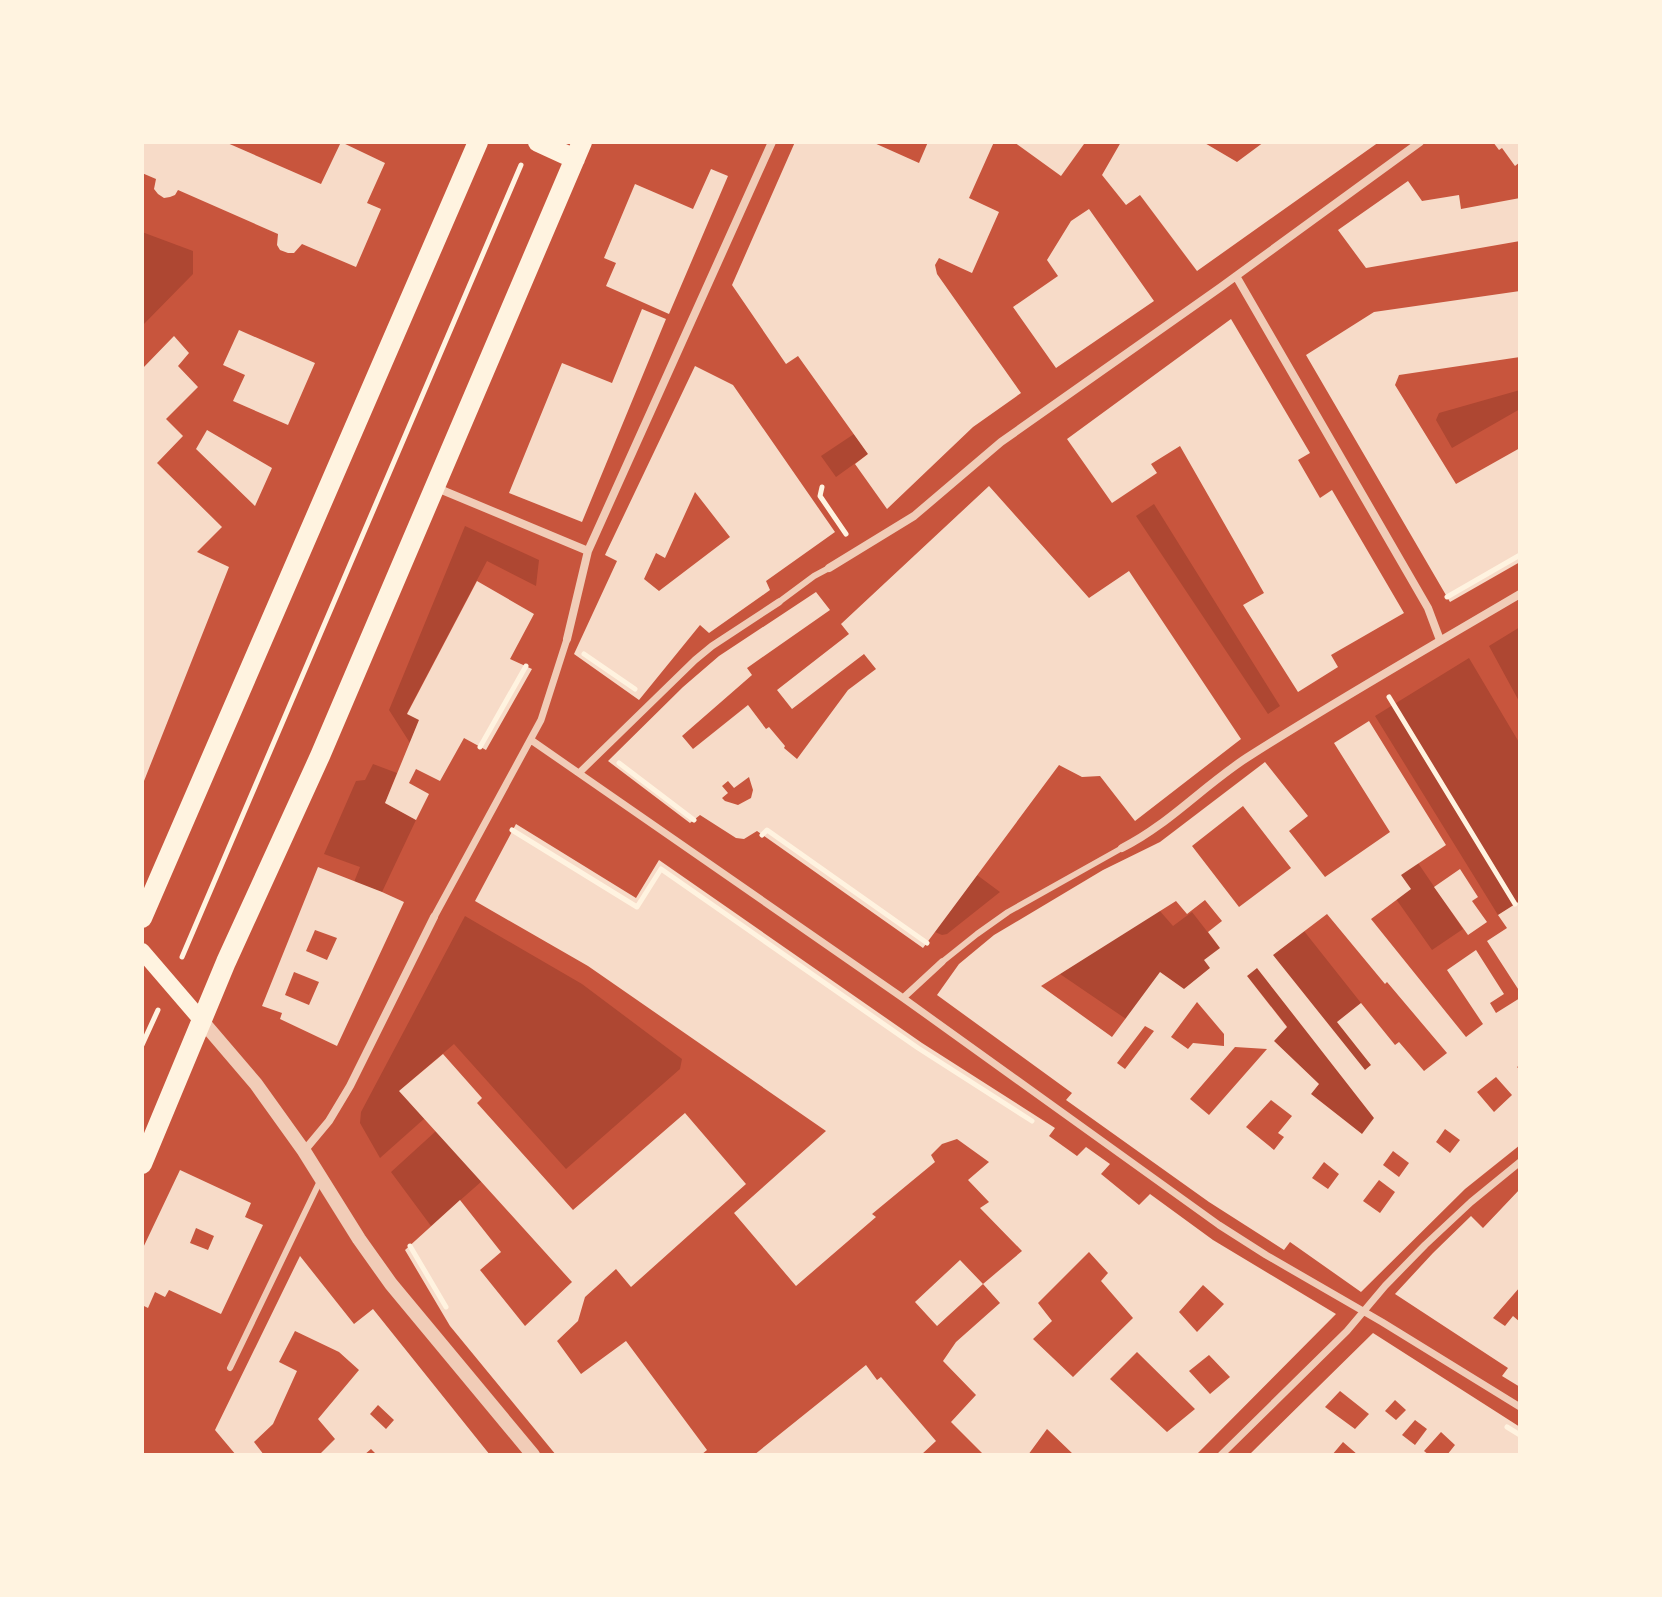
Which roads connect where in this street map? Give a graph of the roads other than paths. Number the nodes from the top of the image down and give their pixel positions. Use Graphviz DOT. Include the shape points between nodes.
graph roads {
  1 [pos="478,142"];
  2 [pos="538,142"];
  3 [pos="772,142"];
  4 [pos="1420,142"];
  5 [pos="579,150"];
  6 [pos="1236,276"];
  7 [pos="436,487"];
  8 [pos="588,551"];
  9 [pos="829,568"];
  10 [pos="1520,594"];
  11 [pos="779,602"];
  12 [pos="567,639"];
  13 [pos="1440,640"];
  14 [pos="531,740"];
  15 [pos="579,773"];
  16 [pos="1122,848"];
  17 [pos="434,917"];
  18 [pos="142,918"];
  19 [pos="142,951"];
  20 [pos="942,962"];
  21 [pos="903,998"];
  22 [pos="203,1022"];
  23 [pos="304,1151"];
  24 [pos="1520,1162"];
  25 [pos="142,1164"];
  26 [pos="321,1178"];
  27 [pos="1364,1312"];
  28 [pos="230,1368"];
  29 [pos="1520,1407"];
  30 [pos="533,1455"];
  31 [pos="1221,1455"];
  1 -- 18 [label="main road"];
  2 -- 5 [label="main road"];
  3 -- 8 [label="street"];
  4 -- 6 [label="street"];
  5 -- 7 [label="main road"];
  6 -- 9 [label="street" via="1001,442 914,516"];
  6 -- 13 [label="street" via="1428,608"];
  7 -- 8 [label="street"];
  7 -- 22 [label="main road"];
  8 -- 12 [label="street"];
  9 -- 11 [label="lane"];
  10 -- 13 [label="street"];
  11 -- 15 [label="street" via="695,660"];
  12 -- 14 [label="street"];
  13 -- 16 [label="street" via="1252,754"];
  14 -- 15 [label="street"];
  14 -- 17 [label="street"];
  15 -- 21 [label="street"];
  16 -- 20 [label="lane" via="1008,912"];
  17 -- 23 [label="street" via="350,1086"];
  19 -- 22 [label="main road"];
  20 -- 21 [label="street"];
  21 -- 27 [label="street" via="1204,1215"];
  22 -- 23 [label="street"];
  22 -- 25 [label="main road"];
  23 -- 26 [label="street"];
  24 -- 27 [label="street" via="1453,1218"];
  26 -- 28 [label="lane"];
  26 -- 30 [label="street" via="391,1284"];
  27 -- 29 [label="street"];
  27 -- 31 [label="street"];
}
